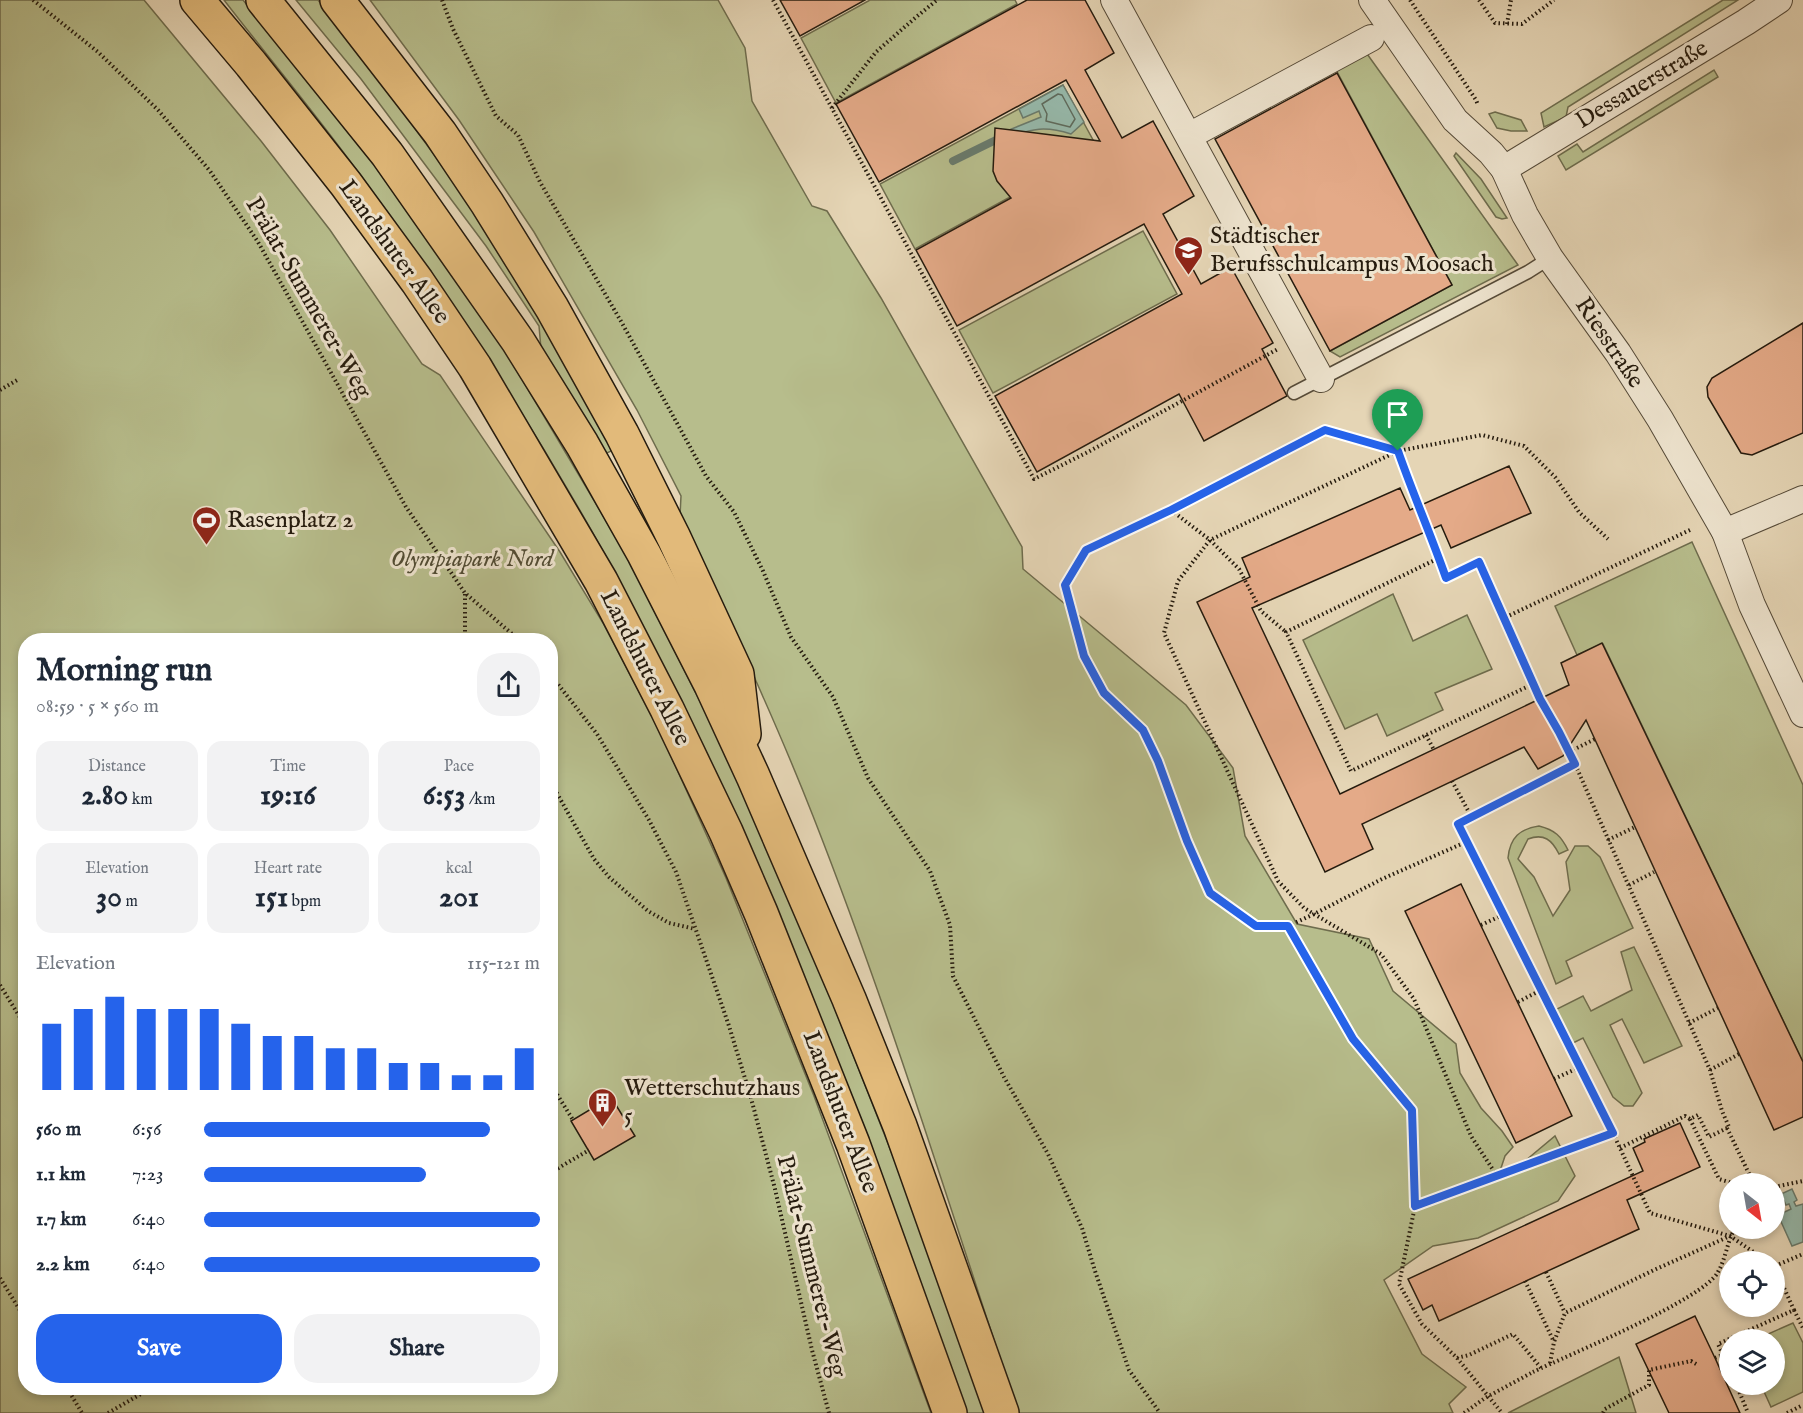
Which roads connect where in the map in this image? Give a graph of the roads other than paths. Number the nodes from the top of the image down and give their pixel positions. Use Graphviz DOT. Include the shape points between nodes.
graph roads {
  1 [pos="197,0"];
  2 [pos="263,0"];
  3 [pos="1114,0"];
  4 [pos="1372,0"];
  5 [pos="1779,0"];
  6 [pos="340,2"];
  7 [pos="1371,38"];
  8 [pos="1189,136"];
  9 [pos="1504,169"];
  10 [pos="1550,258"];
  11 [pos="1322,379"];
  12 [pos="1294,393"];
  13 [pos="1803,499"];
  14 [pos="1725,532"];
  15 [pos="1803,714"];
  16 [pos="746,762"];
  17 [pos="950,1413"];
  18 [pos="1002,1413"];
  1 -- 17 [label="highway, Landshuter Allee" via="339,175 417,281 475,368 601,580 677,729 761,913 853,1144"];
  2 -- 16 [label="highway, Landshuter Allee" via="387,154 518,340 644,554"];
  3 -- 8 [label="street"];
  4 -- 9 [label="street, Riesstraße" via="1455,120"];
  5 -- 9 [label="street, Dessauerstraße"];
  6 -- 16 [label="highway" via="440,133 487,203 552,308 621,434 737,674"];
  7 -- 8 [label="street"];
  8 -- 11 [label="street"];
  9 -- 10 [label="street, Riesstraße"];
  10 -- 11 [label="lane"];
  10 -- 14 [label="street, Riesstraße" via="1618,353"];
  11 -- 12 [label="lane"];
  13 -- 14 [label="street"];
  14 -- 15 [label="street, Riesstraße" via="1752,605"];
  16 -- 18 [label="highway, Landshuter Allee" via="845,988 900,1126"];
}
